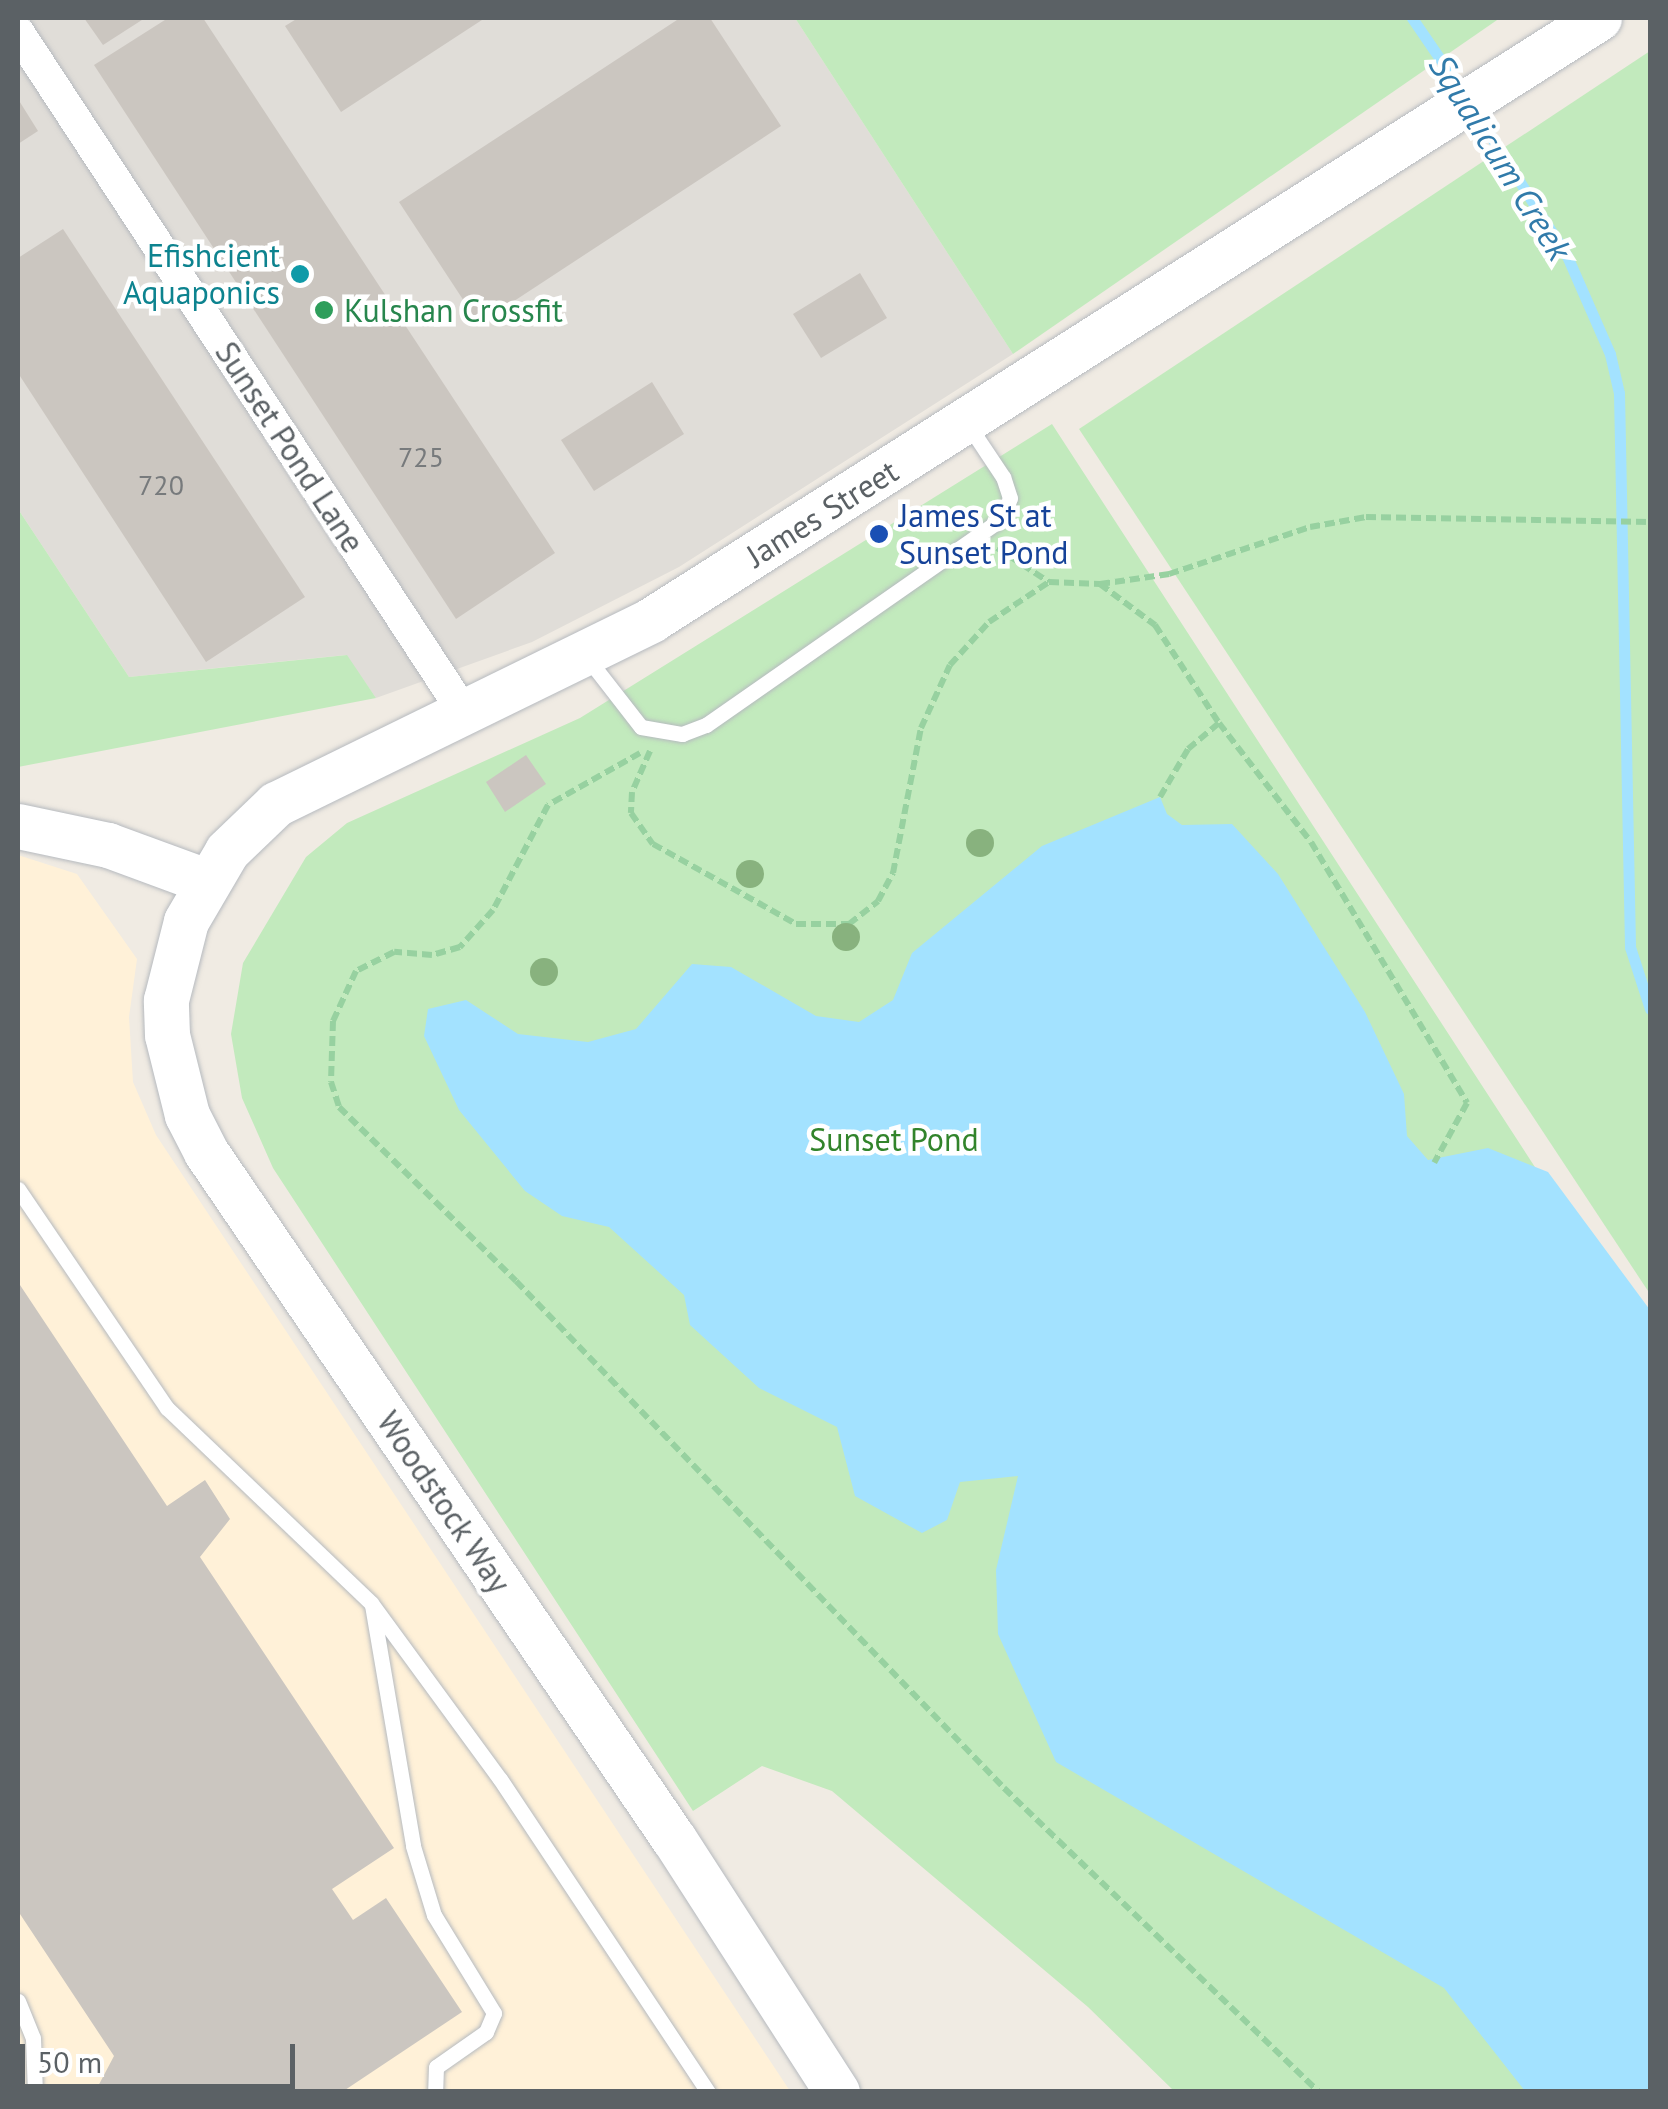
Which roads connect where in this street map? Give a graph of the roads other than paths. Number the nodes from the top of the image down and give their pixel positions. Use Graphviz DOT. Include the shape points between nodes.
graph roads {
  1 [pos="1598,18"];
  2 [pos="18,32"];
  3 [pos="967,423"];
  4 [pos="585,655"];
  5 [pos="464,711"];
  6 [pos="18,826"];
  7 [pos="206,881"];
  8 [pos="18,1189"];
  9 [pos="371,1602"];
  10 [pos="18,2001"];
  11 [pos="35,2092"];
  12 [pos="435,2092"];
  13 [pos="708,2092"];
  14 [pos="837,2092"];
  1 -- 3 [label="main road, James Street"];
  2 -- 5 [label="street, Sunset Pond Lane"];
  3 -- 4 [label="main road, James Street"];
  3 -- 4 [label="lane" via="1010,498 1004,518 706,724 661,734 624,711"];
  4 -- 5 [label="main road, James Street"];
  5 -- 7 [label="main road, James Street" via="276,804"];
  6 -- 7 [label="main road" via="108,845"];
  7 -- 14 [label="main road, Woodstock Way" via="186,920 166,1000 173,1074 186,1115"];
  8 -- 9 [label="lane" via="167,1408"];
  9 -- 12 [label="lane" via="402,1802 434,1914 494,2012 486,2032 436,2067"];
  9 -- 13 [label="lane" via="500,1779"];
  10 -- 11 [label="lane" via="33,2038"];
}
